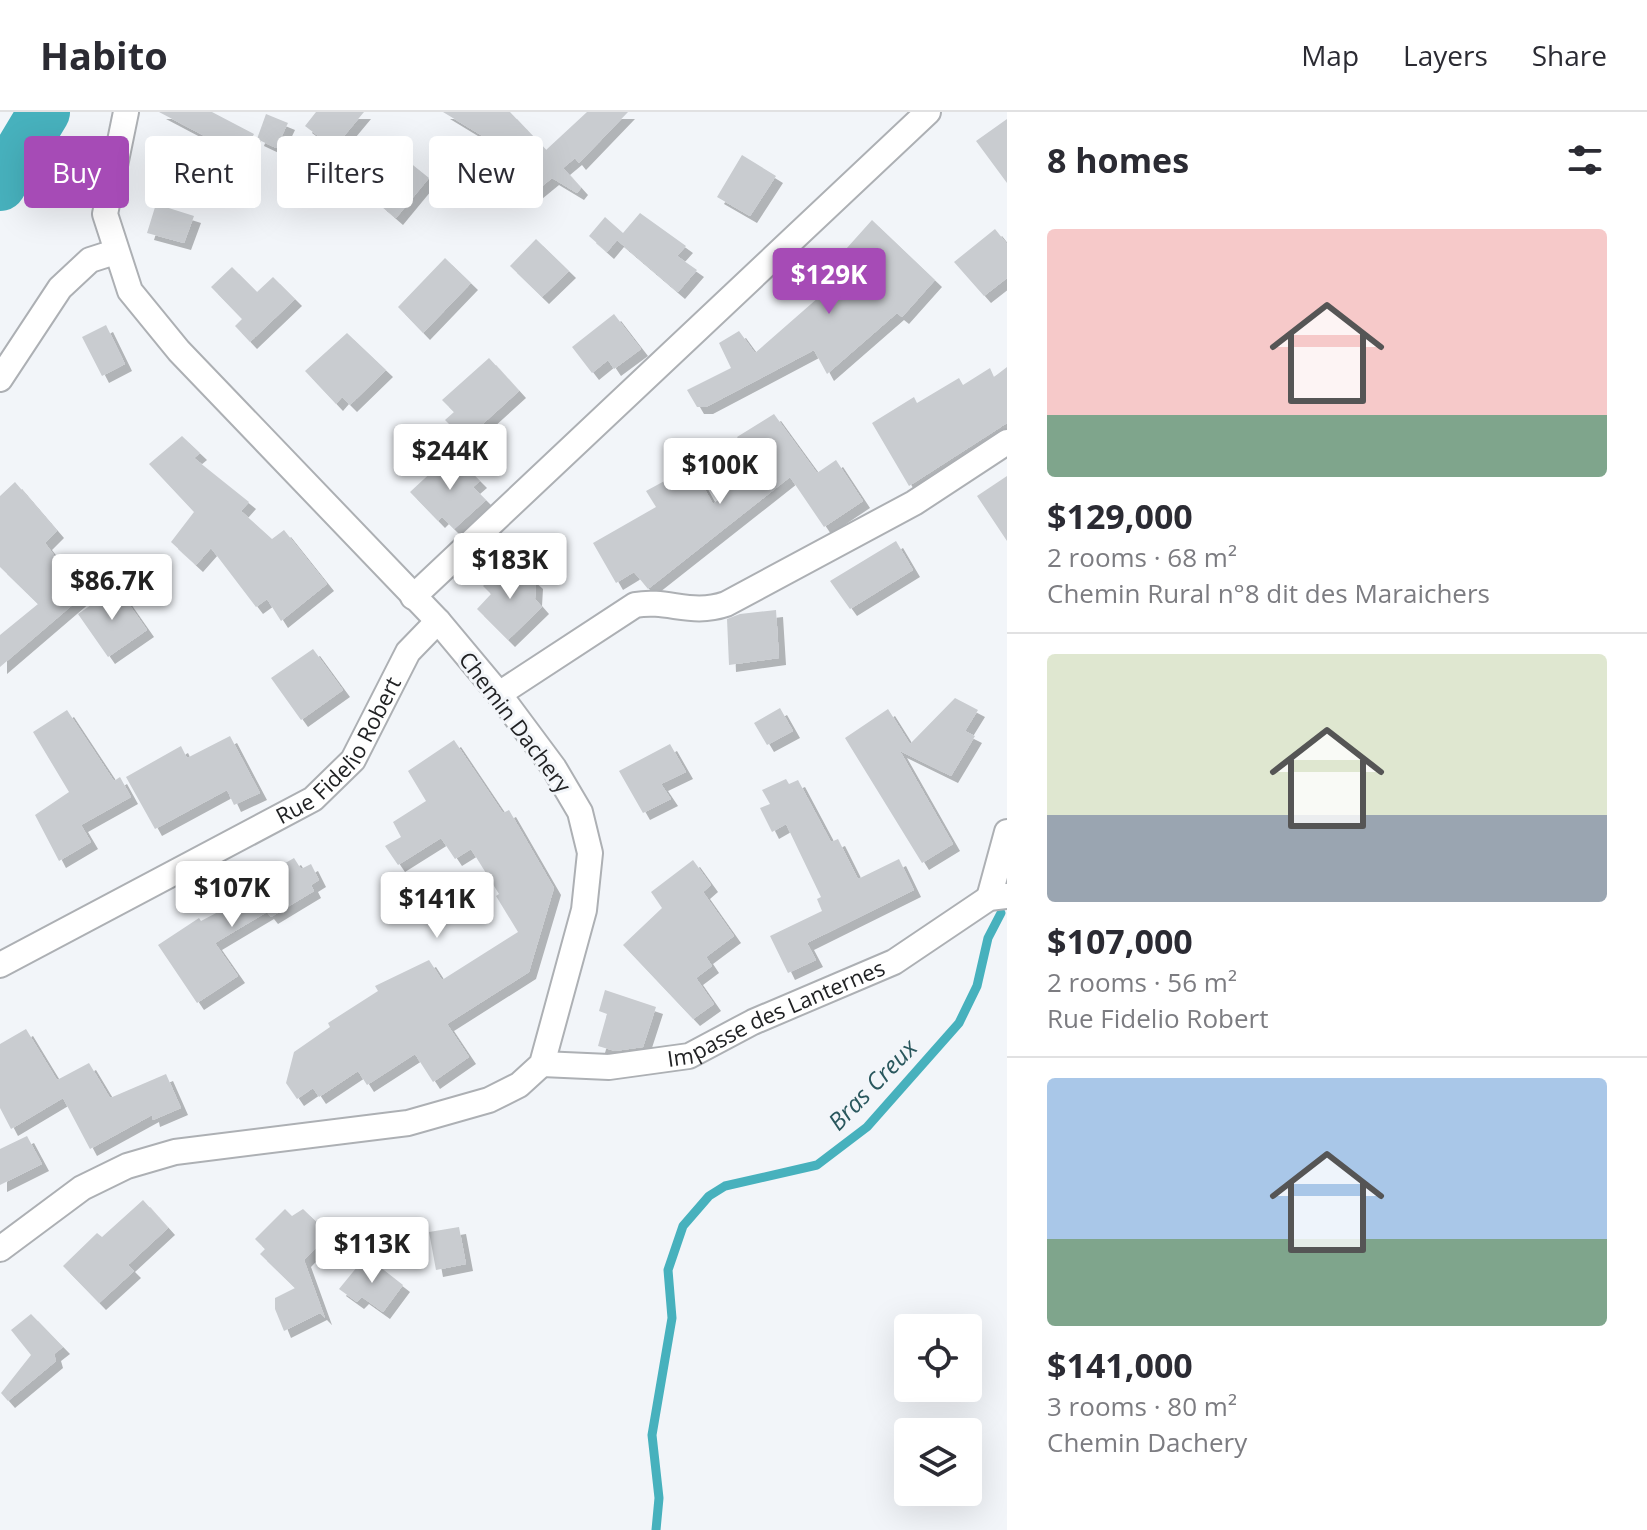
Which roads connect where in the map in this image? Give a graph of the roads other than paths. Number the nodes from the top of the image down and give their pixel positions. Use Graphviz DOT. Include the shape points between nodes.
graph roads {
  1 [pos="126,112"];
  2 [pos="928,112"];
  3 [pos="115,252"];
  4 [pos="0,379"];
  5 [pos="1007,442"];
  6 [pos="413,597"];
  7 [pos="438,621"];
  8 [pos="499,694"];
  9 [pos="1007,832"];
  10 [pos="998,897"];
  11 [pos="0,965"];
  12 [pos="542,1064"];
  13 [pos="0,1249"];
  1 -- 3 [label="street, Chemin Dachery" via="105,214"];
  2 -- 6 [label="street"];
  3 -- 4 [label="street" via="90,260 60,288"];
  3 -- 6 [label="street, Chemin Dachery" via="130,291 179,351"];
  5 -- 8 [label="street" via="914,503 726,604 694,610 649,602 635,605"];
  6 -- 7 [label="street, Chemin Dachery"];
  7 -- 8 [label="street, Chemin Dachery"];
  7 -- 11 [label="street, Rue Fidelio Robert" via="408,652 353,760 313,799"];
  8 -- 12 [label="street, Chemin Dachery" via="580,812 590,853 584,910"];
  9 -- 10 [label="street, Impasse des Lanternes"];
  10 -- 12 [label="street, Impasse des Lanternes" via="894,962 765,1016 689,1056 609,1067"];
  12 -- 13 [label="street" via="519,1085 489,1100 408,1123 175,1152 127,1166 82,1188"];
}
